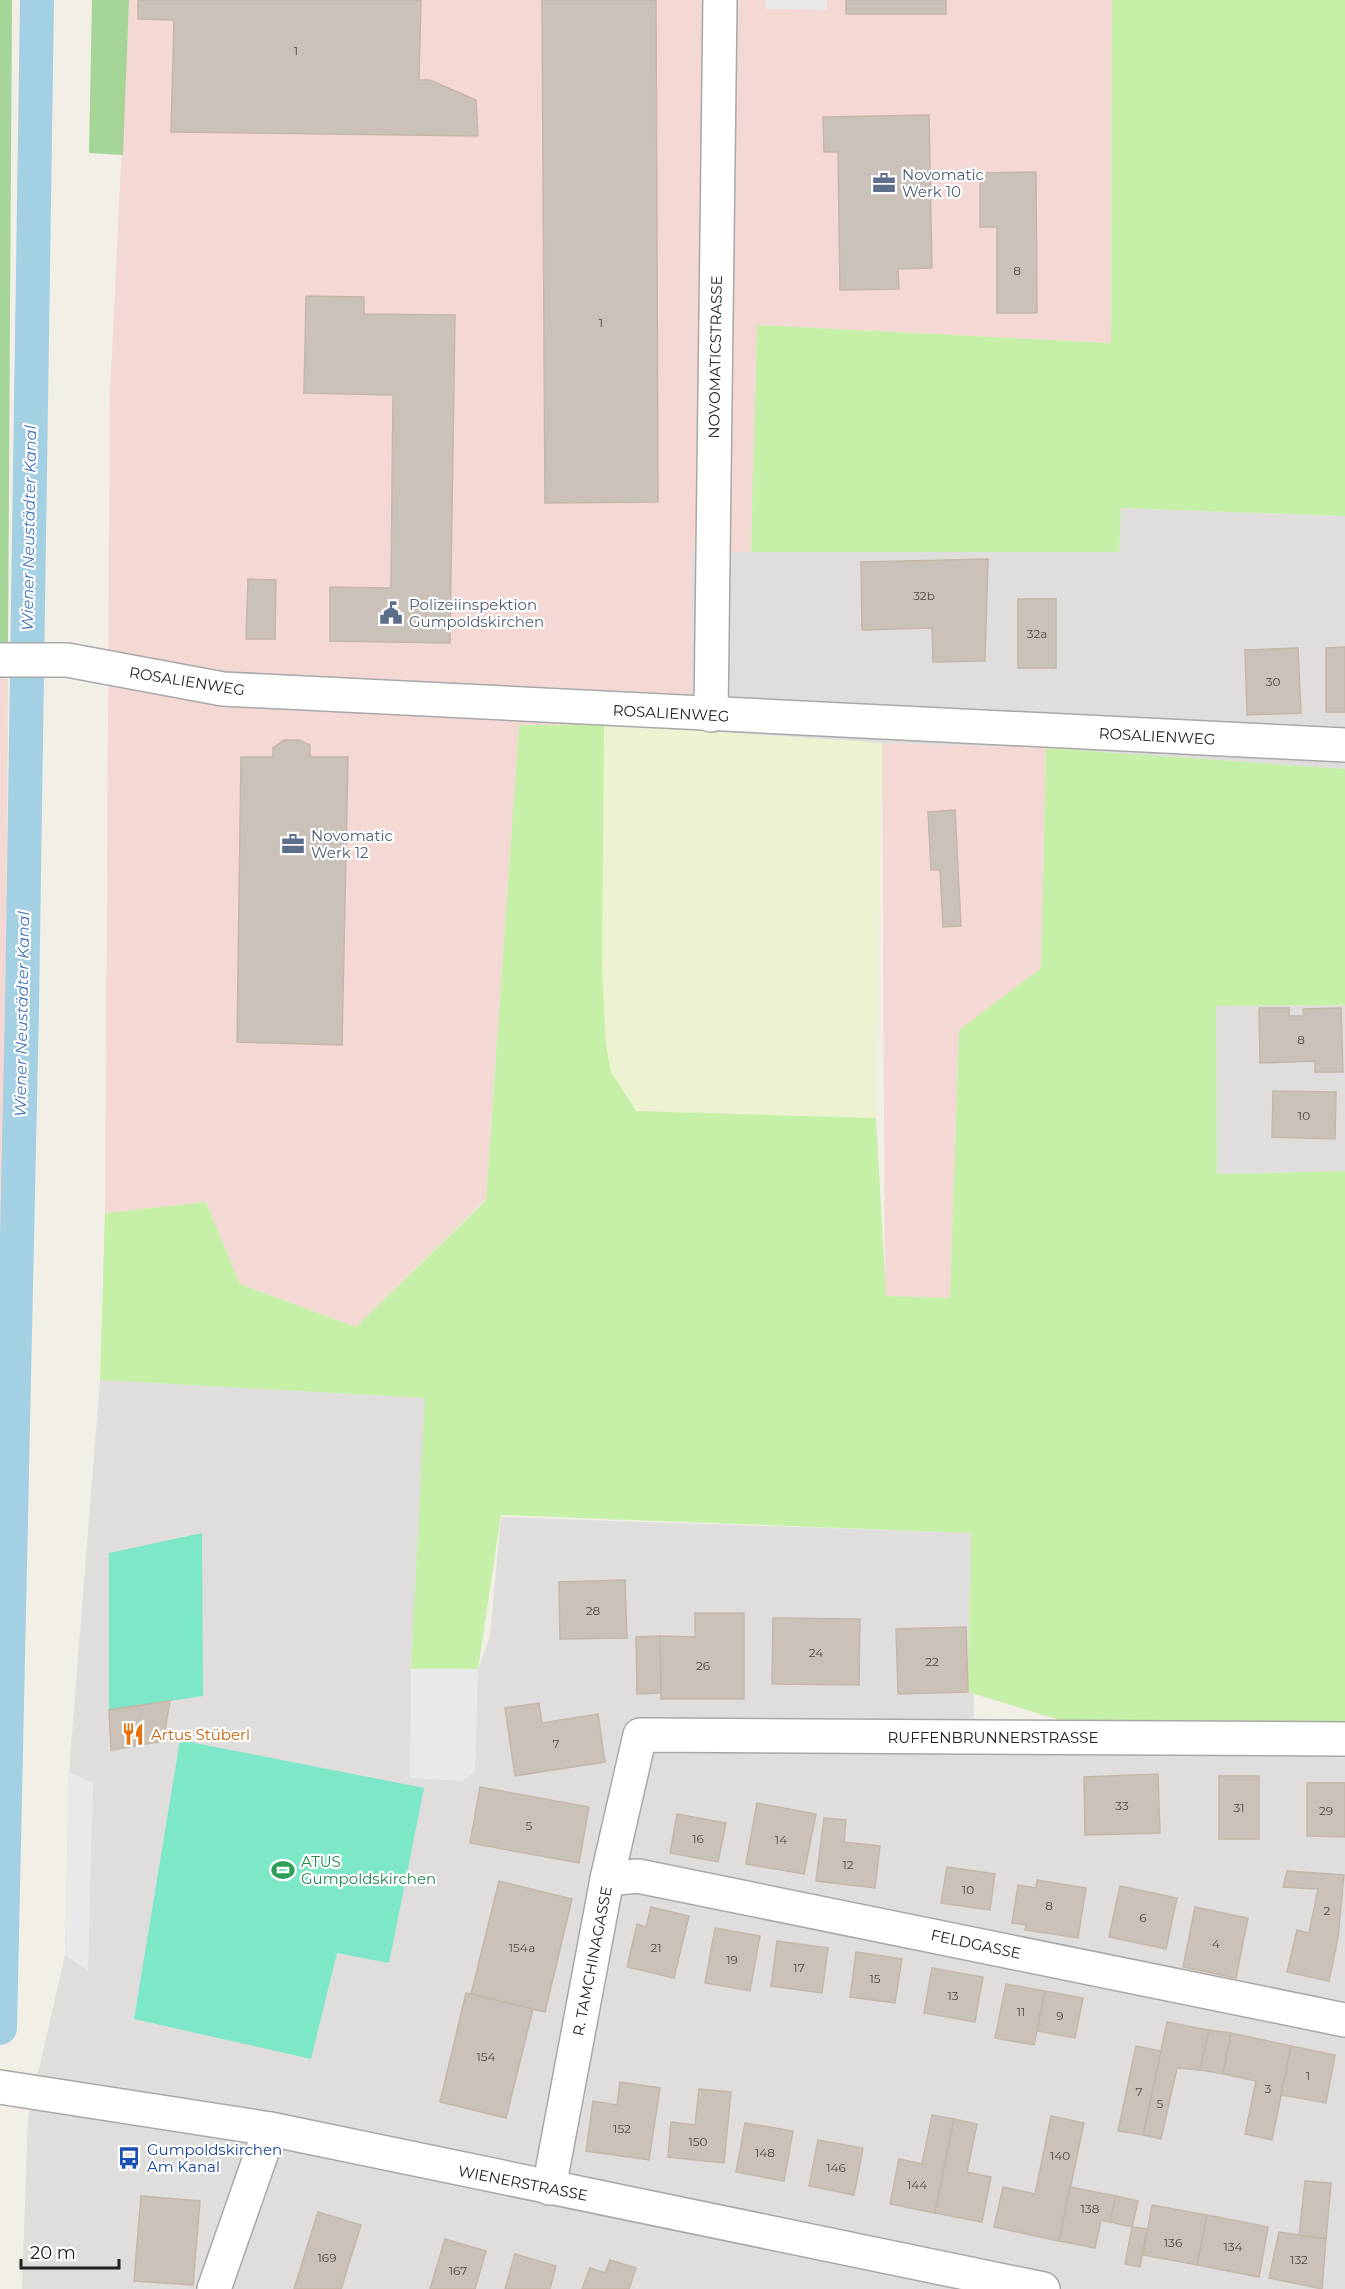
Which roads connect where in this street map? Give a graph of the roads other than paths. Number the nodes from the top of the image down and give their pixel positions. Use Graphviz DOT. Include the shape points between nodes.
graph roads {
  1 [pos="720,0"];
  2 [pos="0,660"];
  3 [pos="711,715"];
  4 [pos="1345,746"];
  5 [pos="640,1735"];
  6 [pos="1345,1739"];
  7 [pos="607,1879"];
  8 [pos="1345,2020"];
  9 [pos="0,2087"];
  10 [pos="270,2129"];
  11 [pos="549,2188"];
  12 [pos="214,2289"];
  13 [pos="1043,2289"];
  1 -- 3 [label="street, NOVOMATICSTRASSE"];
  2 -- 3 [label="street, ROSALIENWEG" via="55,660 223,689"];
  3 -- 4 [label="street, ROSALIENWEG"];
  5 -- 6 [label="street, RUFFENBRUNNERSTRASSE"];
  5 -- 7 [label="street, R. TAMCHINAGASSE"];
  7 -- 8 [label="street, FELDGASSE" via="638,1876"];
  7 -- 11 [label="street, R. TAMCHINAGASSE"];
  9 -- 10 [label="street, WIENERSTRASSE"];
  10 -- 11 [label="street, WIENERSTRASSE"];
  10 -- 12 [label="street"];
  11 -- 13 [label="street, WIENERSTRASSE"];
}
